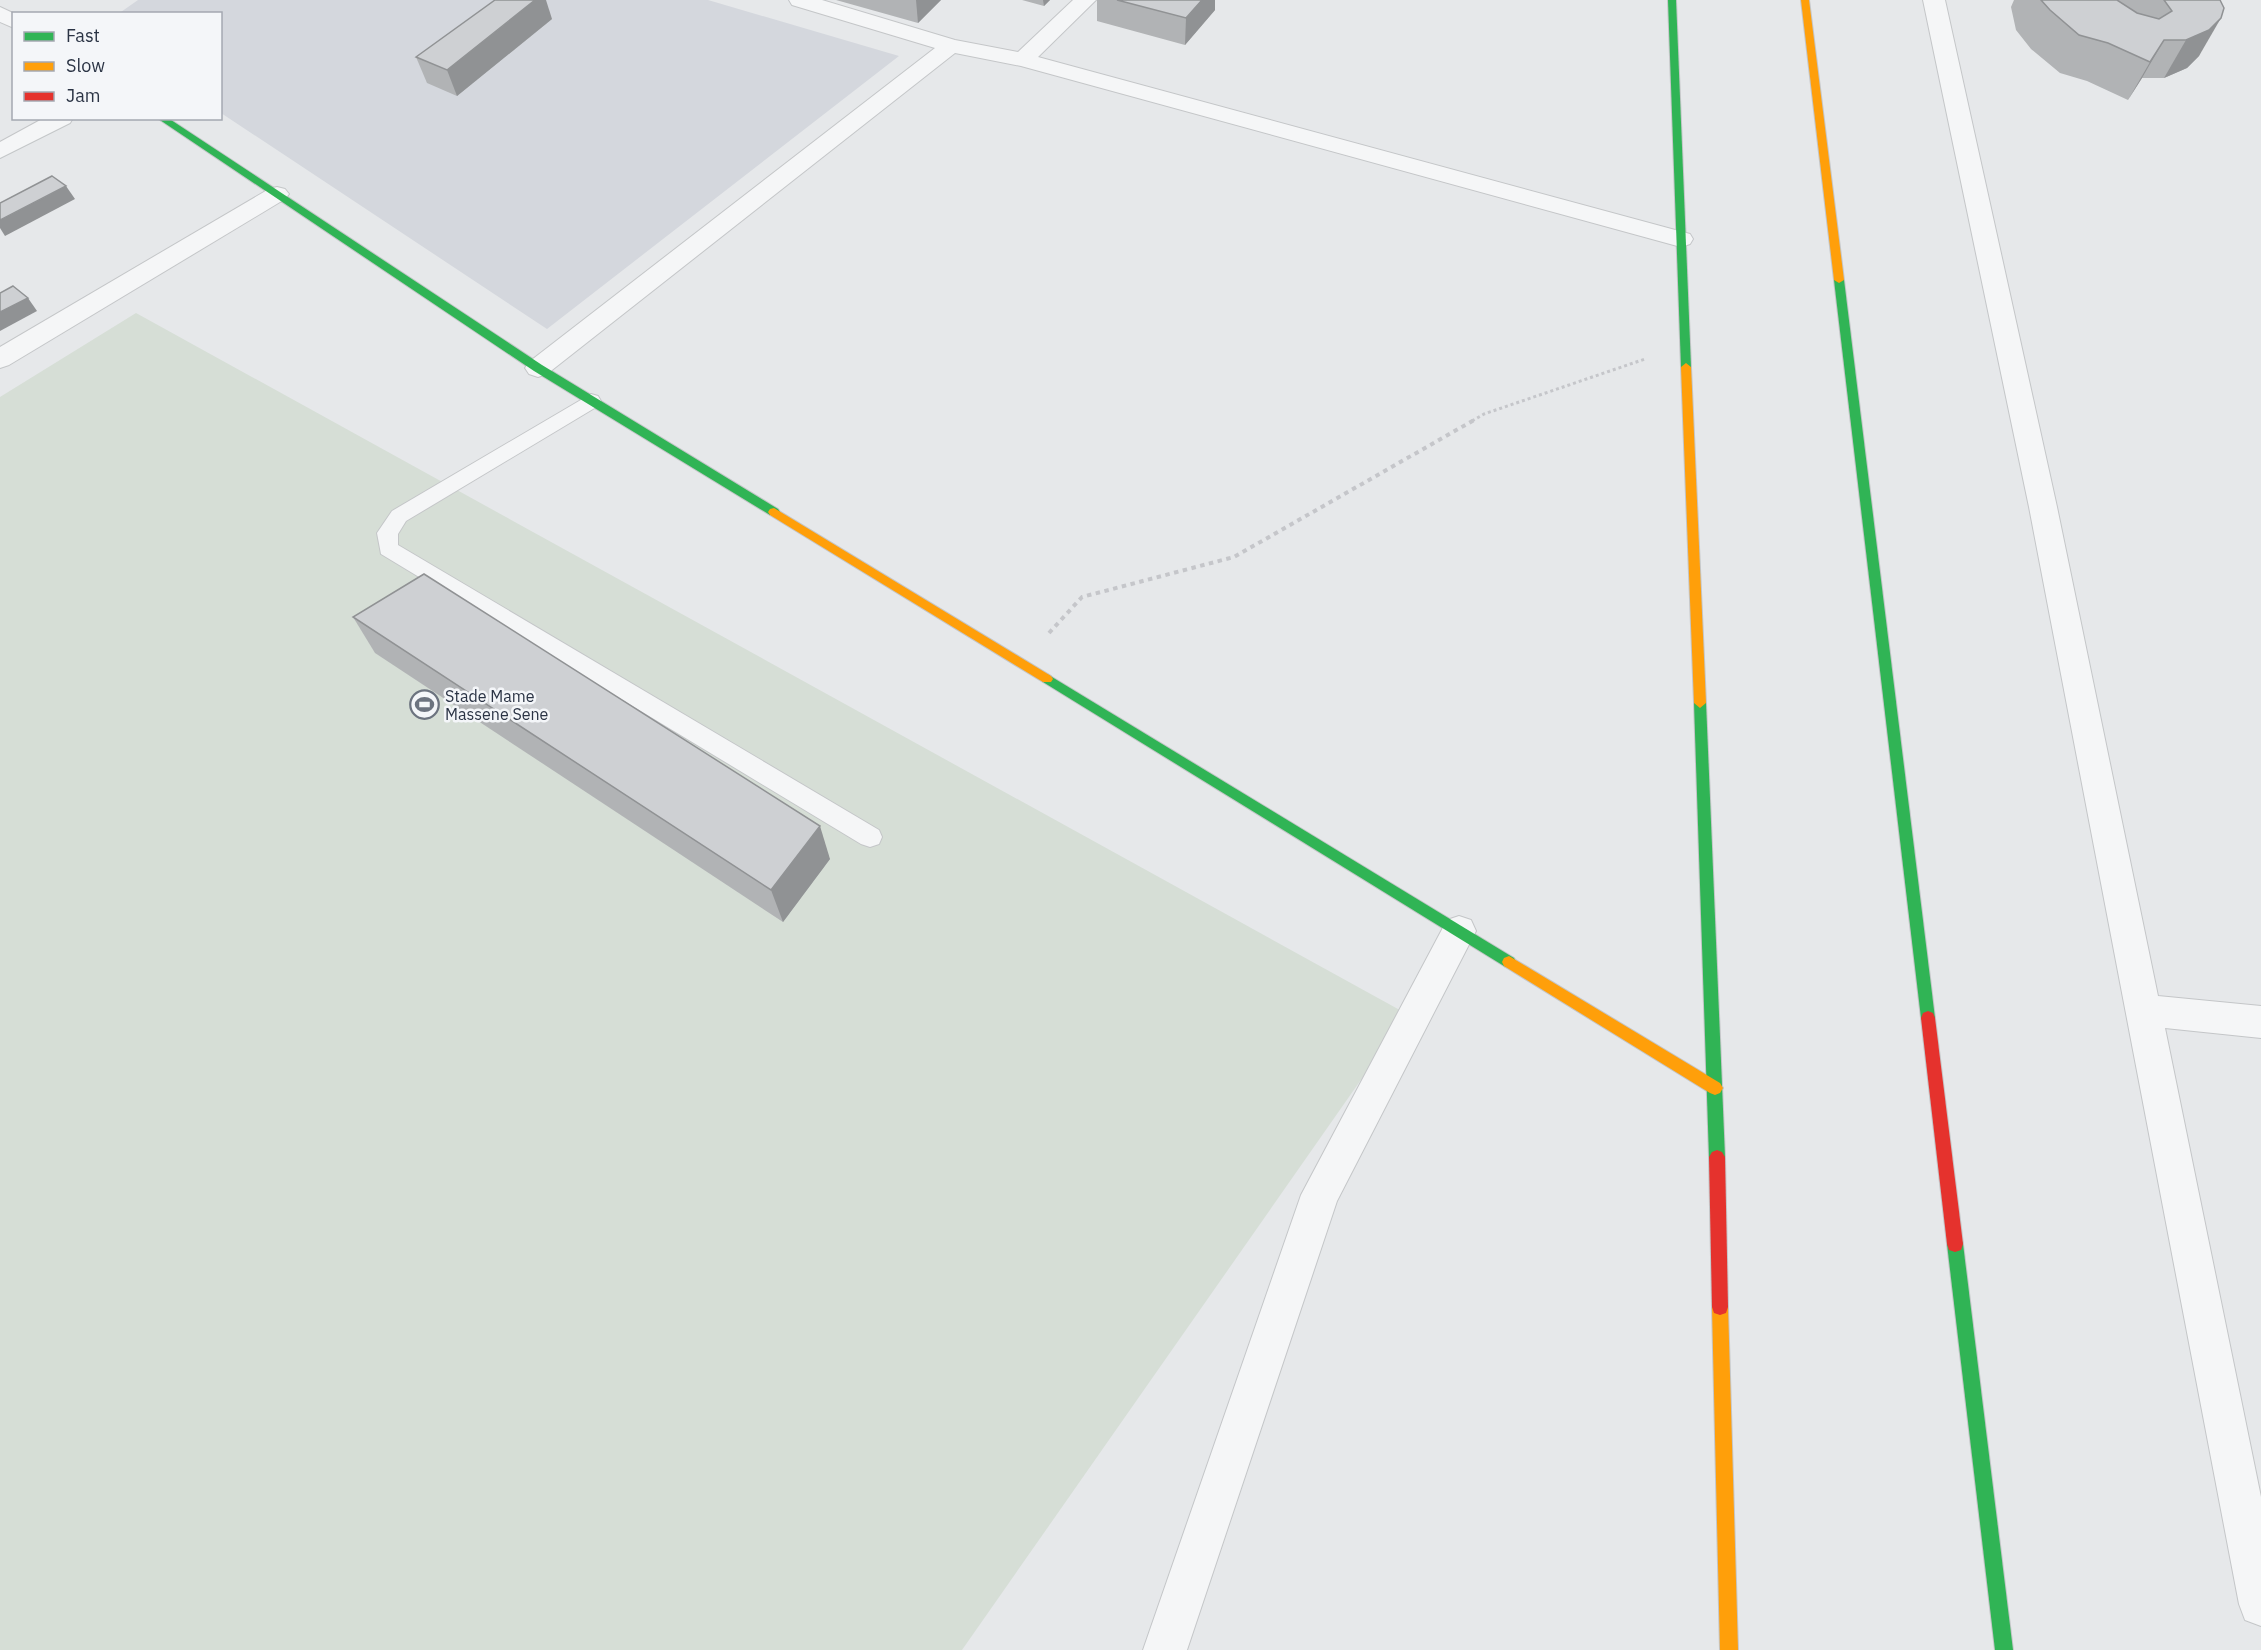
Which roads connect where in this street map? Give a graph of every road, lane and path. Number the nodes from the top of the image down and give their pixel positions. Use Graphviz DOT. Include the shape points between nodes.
graph roads {
  1 [pos="800,0"];
  2 [pos="1084,0"];
  3 [pos="1672,0"];
  4 [pos="1805,0"];
  5 [pos="1934,0"];
  6 [pos="951,46"];
  7 [pos="1023,60"];
  8 [pos="58,120"];
  9 [pos="164,120"];
  10 [pos="0,152"];
  11 [pos="277,194"];
  12 [pos="1682,239"];
  13 [pos="1686,345"];
  14 [pos="0,359"];
  15 [pos="538,368"];
  16 [pos="591,400"];
  17 [pos="1022,664"];
  18 [pos="870,837"];
  19 [pos="1459,931"];
  20 [pos="2142,1010"];
  21 [pos="2261,1022"];
  22 [pos="1715,1088"];
  23 [pos="2261,1604"];
  24 [pos="1165,1650"];
  25 [pos="1729,1650"];
  26 [pos="2004,1650"];
  1 -- 6 [label="street"];
  2 -- 7 [label="street"];
  3 -- 12 [label="street"];
  4 -- 26 [label="street"];
  5 -- 20 [label="street" via="2043,507"];
  6 -- 7 [label="street"];
  6 -- 15 [label="street"];
  7 -- 12 [label="street"];
  8 -- 10 [label="street"];
  9 -- 11 [label="street"];
  11 -- 14 [label="street"];
  11 -- 15 [label="street"];
  12 -- 13 [label="street"];
  13 -- 17 [label="path" via="1484,414 1234,557 1082,597"];
  13 -- 22 [label="street"];
  15 -- 16 [label="street"];
  16 -- 17 [label="street"];
  16 -- 18 [label="lane" via="399,516 387,533 388,549"];
  17 -- 19 [label="street"];
  19 -- 22 [label="street"];
  19 -- 24 [label="street" via="1320,1195"];
  20 -- 21 [label="street"];
  20 -- 23 [label="street"];
  22 -- 25 [label="street"];
}
